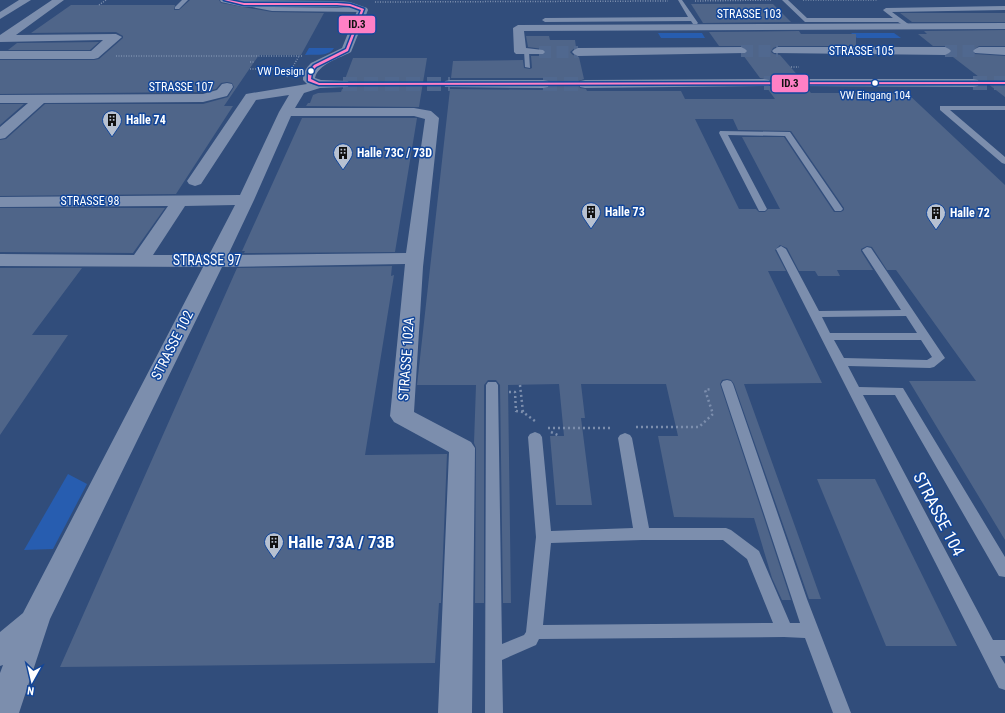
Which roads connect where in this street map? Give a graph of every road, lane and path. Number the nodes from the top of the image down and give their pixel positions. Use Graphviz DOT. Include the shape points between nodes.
graph roads {
  1 [pos="26,0"];
  2 [pos="59,0"];
  3 [pos="106,0"];
  4 [pos="185,0"];
  5 [pos="225,0"];
  6 [pos="718,0"];
  7 [pos="785,0"];
  8 [pos="861,0"];
  9 [pos="883,0"];
  10 [pos="396,1"];
  11 [pos="585,1"];
  12 [pos="607,1"];
  13 [pos="628,1"];
  14 [pos="650,1"];
  15 [pos="680,1"];
  16 [pos="375,2"];
  17 [pos="718,4"];
  18 [pos="100,5"];
  19 [pos="177,8"];
  20 [pos="1005,8"];
  21 [pos="661,12"];
  22 [pos="543,13"];
  23 [pos="0,16"];
  24 [pos="665,19"];
  25 [pos="695,23"];
  26 [pos="546,24"];
  27 [pos="905,24"];
  28 [pos="1005,26"];
  29 [pos="1,41"];
  30 [pos="105,46"];
  31 [pos="741,51"];
  32 [pos="778,51"];
  33 [pos="945,51"];
  34 [pos="979,51"];
  35 [pos="1005,51"];
  36 [pos="523,52"];
  37 [pos="539,52"];
  38 [pos="578,52"];
  39 [pos="339,54"];
  40 [pos="0,55"];
  41 [pos="94,55"];
  42 [pos="250,62"];
  43 [pos="254,62"];
  44 [pos="528,67"];
  45 [pos="250,69"];
  46 [pos="277,69"];
  47 [pos="534,82"];
  48 [pos="764,83"];
  49 [pos="783,83"];
  50 [pos="804,83"];
  51 [pos="973,83"];
  52 [pos="344,84"];
  53 [pos="450,84"];
  54 [pos="585,84"];
  55 [pos="309,87"];
  56 [pos="0,88"];
  57 [pos="788,88"];
  58 [pos="41,98"];
  59 [pos="0,99"];
  60 [pos="1005,108"];
  61 [pos="286,112"];
  62 [pos="0,135"];
  63 [pos="1005,161"];
  64 [pos="195,181"];
  65 [pos="246,200"];
  66 [pos="180,201"];
  67 [pos="0,202"];
  68 [pos="762,209"];
  69 [pos="838,209"];
  70 [pos="781,249"];
  71 [pos="867,250"];
  72 [pos="414,258"];
  73 [pos="0,260"];
  74 [pos="140,260"];
  75 [pos="214,260"];
  76 [pos="909,313"];
  77 [pos="816,314"];
  78 [pos="827,336"];
  79 [pos="925,337"];
  80 [pos="840,362"];
  81 [pos="728,384"];
  82 [pos="492,385"];
  83 [pos="520,385"];
  84 [pos="713,389"];
  85 [pos="855,391"];
  86 [pos="508,392"];
  87 [pos="522,412"];
  88 [pos="713,414"];
  89 [pos="540,430"];
  90 [pos="560,436"];
  91 [pos="625,438"];
  92 [pos="642,534"];
  93 [pos="544,537"];
  94 [pos="1005,571"];
  95 [pos="35,619"];
  96 [pos="784,630"];
  97 [pos="811,631"];
  98 [pos="534,632"];
  99 [pos="987,648"];
  100 [pos="1005,648"];
  101 [pos="0,652"];
  102 [pos="493,656"];
  103 [pos="1005,682"];
  104 [pos="4,710"];
  105 [pos="455,713"];
  106 [pos="494,713"];
  107 [pos="842,713"];
  1 -- 23 [label="street"];
  2 -- 29 [label="street"];
  3 -- 18 [label="path"];
  4 -- 19 [label="lane"];
  5 -- 39 [label="street" via="244,4 355,6 363,10 349,46"];
  6 -- 7 [label="path"];
  6 -- 15 [label="path"];
  6 -- 17 [label="path"];
  7 -- 8 [label="path"];
  7 -- 27 [label="lane" via="805,20"];
  8 -- 9 [label="path"];
  10 -- 11 [label="path"];
  10 -- 16 [label="path"];
  11 -- 12 [label="path"];
  12 -- 13 [label="path"];
  13 -- 14 [label="path"];
  14 -- 15 [label="path"];
  15 -- 25 [label="lane"];
  20 -- 27 [label="lane" via="886,10"];
  21 -- 24 [label="lane"];
  22 -- 26 [label="lane"];
  24 -- 25 [label="lane"];
  24 -- 26 [label="lane"];
  25 -- 26 [label="street, STRASSE 103"];
  25 -- 27 [label="street, STRASSE 103"];
  26 -- 36 [label="street, STRASSE 103" via="518,28"];
  27 -- 28 [label="street, STRASSE 103"];
  29 -- 30 [label="street"];
  29 -- 30 [label="street" via="115,37"];
  30 -- 41 [label="street"];
  31 -- 38 [label="street"];
  32 -- 33 [label="street, STRASSE 105"];
  34 -- 35 [label="street"];
  36 -- 37 [label="street"];
  36 -- 44 [label="lane"];
  39 -- 41 [label="path"];
  39 -- 55 [label="street" via="315,66 309,75"];
  40 -- 41 [label="street"];
  42 -- 43 [label="path"];
  45 -- 46 [label="path"];
  47 -- 53 [label="street"];
  48 -- 54 [label="street"];
  49 -- 57 [label="path"];
  50 -- 51 [label="street"];
  52 -- 55 [label="street"];
  55 -- 61 [label="street, STRASSE 102"];
  55 -- 64 [label="street" via="258,95 250,100"];
  56 -- 58 [label="street, STRASSE 107" via="227,87 222,93 203,98"];
  58 -- 59 [label="street, STRASSE 107"];
  58 -- 62 [label="street"];
  60 -- 63 [label="lane" via="943,108"];
  61 -- 65 [label="street, STRASSE 102"];
  61 -- 72 [label="street, STRASSE 102A" via="414,112 432,118"];
  65 -- 66 [label="street, STRASSE 98"];
  65 -- 75 [label="street, STRASSE 102"];
  66 -- 67 [label="street, STRASSE 98"];
  66 -- 74 [label="street"];
  68 -- 69 [label="lane" via="723,133 788,134"];
  70 -- 77 [label="lane, STRASSE 104"];
  71 -- 76 [label="lane"];
  72 -- 75 [label="street, STRASSE 97"];
  72 -- 105 [label="street, STRASSE 102A" via="405,348 402,416 462,448"];
  73 -- 74 [label="street, STRASSE 97"];
  74 -- 75 [label="street, STRASSE 97"];
  75 -- 95 [label="street, STRASSE 102"];
  76 -- 77 [label="lane"];
  76 -- 79 [label="lane"];
  77 -- 78 [label="lane, STRASSE 104"];
  78 -- 79 [label="lane"];
  78 -- 80 [label="lane, STRASSE 104"];
  79 -- 80 [label="lane" via="939,358 930,364"];
  80 -- 85 [label="lane, STRASSE 104"];
  81 -- 97 [label="lane"];
  82 -- 102 [label="lane"];
  83 -- 87 [label="path"];
  84 -- 88 [label="path" via="705,390"];
  85 -- 94 [label="lane" via="899,391"];
  85 -- 99 [label="lane, STRASSE 104"];
  86 -- 87 [label="path" via="515,392 516,411"];
  87 -- 89 [label="path"];
  89 -- 90 [label="path"];
  89 -- 93 [label="lane"];
  91 -- 92 [label="lane"];
  92 -- 93 [label="lane"];
  92 -- 96 [label="lane" via="726,534 753,555"];
  93 -- 98 [label="lane"];
  95 -- 101 [label="street, STRASSE 102"];
  95 -- 104 [label="street, STRASSE 102"];
  96 -- 97 [label="lane"];
  96 -- 98 [label="lane"];
  97 -- 107 [label="lane"];
  98 -- 102 [label="lane" via="530,640"];
  99 -- 100 [label="lane"];
  99 -- 103 [label="lane, STRASSE 104"];
  102 -- 106 [label="lane"];
}
